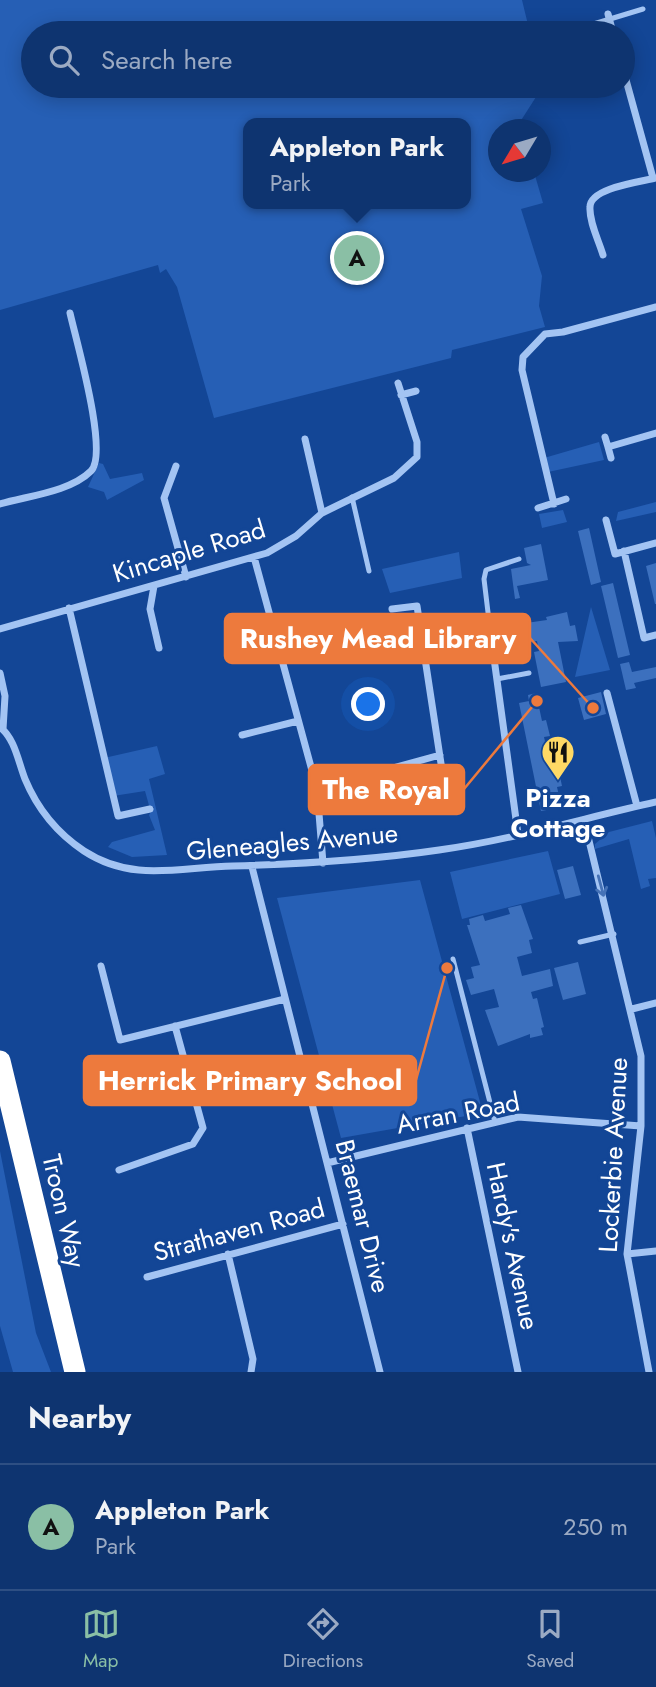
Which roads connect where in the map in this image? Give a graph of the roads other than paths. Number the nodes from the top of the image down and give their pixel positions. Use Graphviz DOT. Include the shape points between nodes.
graph roads {
  1 [pos="643,9"];
  2 [pos="608,17"];
  3 [pos="599,21"];
  4 [pos="609,21"];
  5 [pos="632,98"];
  6 [pos="655,178"];
  7 [pos="603,255"];
  8 [pos="656,307"];
  9 [pos="70,313"];
  10 [pos="398,383"];
  11 [pos="416,391"];
  12 [pos="401,395"];
  13 [pos="656,433"];
  14 [pos="605,437"];
  15 [pos="305,439"];
  16 [pos="608,447"];
  17 [pos="611,458"];
  18 [pos="176,466"];
  19 [pos="352,498"];
  20 [pos="566,499"];
  21 [pos="0,504"];
  22 [pos="554,504"];
  23 [pos="538,508"];
  24 [pos="322,513"];
  25 [pos="606,520"];
  26 [pos="656,543"];
  27 [pos="624,551"];
  28 [pos="254,557"];
  29 [pos="519,559"];
  30 [pos="369,571"];
  31 [pos="186,578"];
  32 [pos="153,586"];
  33 [pos="69,608"];
  34 [pos="392,609"];
  35 [pos="0,629"];
  36 [pos="490,629"];
  37 [pos="656,635"];
  38 [pos="509,642"];
  39 [pos="492,645"];
  40 [pos="159,648"];
  41 [pos="0,673"];
  42 [pos="529,673"];
  43 [pos="497,679"];
  44 [pos="607,693"];
  45 [pos="298,721"];
  46 [pos="1,728"];
  47 [pos="242,735"];
  48 [pos="440,755"];
  49 [pos="317,789"];
  50 [pos="656,802"];
  51 [pos="637,806"];
  52 [pos="451,808"];
  53 [pos="150,809"];
  54 [pos="584,820"];
  55 [pos="518,834"];
  56 [pos="323,863"];
  57 [pos="252,867"];
  58 [pos="614,934"];
  59 [pos="580,942"];
  60 [pos="453,959"];
  61 [pos="101,966"];
  62 [pos="285,999"];
  63 [pos="656,1003"];
  64 [pos="632,1009"];
  65 [pos="175,1026"];
  66 [pos="0,1062"];
  67 [pos="495,1122"];
  68 [pos="641,1126"];
  69 [pos="467,1128"];
  70 [pos="327,1163"];
  71 [pos="119,1170"];
  72 [pos="343,1224"];
  73 [pos="656,1251"];
  74 [pos="228,1254"];
  75 [pos="627,1254"];
  76 [pos="147,1277"];
  77 [pos="75,1372"];
  78 [pos="251,1372"];
  79 [pos="380,1372"];
  80 [pos="518,1372"];
  81 [pos="649,1372"];
  1 -- 2 [label="lane"];
  2 -- 3 [label="lane"];
  2 -- 4 [label="street"];
  5 -- 6 [label="street"];
  6 -- 7 [label="street" via="603,191 593,198 590,208"];
  8 -- 22 [label="street" via="545,334 523,357 522,370"];
  9 -- 21 [label="street" via="97,437 93,470 73,483"];
  10 -- 12 [label="street, Kincaple Road"];
  11 -- 12 [label="street"];
  12 -- 19 [label="street, Kincaple Road" via="417,442 417,457 394,478"];
  13 -- 16 [label="street"];
  14 -- 16 [label="street"];
  15 -- 24 [label="street"];
  16 -- 17 [label="street"];
  18 -- 31 [label="street" via="164,498"];
  19 -- 24 [label="street, Kincaple Road"];
  19 -- 30 [label="lane"];
  20 -- 22 [label="street"];
  22 -- 23 [label="street"];
  24 -- 28 [label="street, Kincaple Road" via="296,536"];
  25 -- 27 [label="street" via="615,554"];
  26 -- 27 [label="street"];
  27 -- 37 [label="street" via="644,638"];
  28 -- 31 [label="street, Kincaple Road"];
  28 -- 45 [label="street"];
  29 -- 36 [label="lane" via="486,570"];
  31 -- 32 [label="street, Kincaple Road"];
  32 -- 33 [label="street, Kincaple Road"];
  32 -- 40 [label="street" via="150,609"];
  33 -- 35 [label="street, Kincaple Road"];
  33 -- 53 [label="street" via="118,816"];
  34 -- 48 [label="street" via="417,606"];
  36 -- 39 [label="street"];
  38 -- 39 [label="street"];
  39 -- 43 [label="street"];
  41 -- 46 [label="street" via="5,696"];
  42 -- 43 [label="lane"];
  43 -- 55 [label="street"];
  44 -- 51 [label="street"];
  45 -- 47 [label="street"];
  45 -- 49 [label="street"];
  46 -- 57 [label="street, Gleneagles Avenue" via="34,799 66,839 87,853 132,871"];
  48 -- 49 [label="street"];
  48 -- 52 [label="street"];
  49 -- 56 [label="street"];
  50 -- 51 [label="street, Gleneagles Avenue"];
  51 -- 54 [label="street, Gleneagles Avenue"];
  54 -- 55 [label="street, Gleneagles Avenue"];
  54 -- 58 [label="street, Lockerbie Avenue, one-way"];
  55 -- 56 [label="street, Gleneagles Avenue" via="440,850"];
  56 -- 57 [label="street, Gleneagles Avenue"];
  57 -- 62 [label="street, Braemar Drive"];
  58 -- 59 [label="lane"];
  58 -- 64 [label="street, Lockerbie Avenue"];
  60 -- 67 [label="lane"];
  61 -- 65 [label="street" via="120,1040"];
  62 -- 65 [label="street"];
  62 -- 70 [label="street, Braemar Drive"];
  63 -- 64 [label="street"];
  64 -- 68 [label="street, Lockerbie Avenue" via="641,1056"];
  65 -- 71 [label="street" via="203,1128 193,1144"];
  66 -- 77 [label="highway, Troon Way"];
  67 -- 68 [label="street, Arran Road" via="517,1117"];
  67 -- 69 [label="street, Arran Road"];
  68 -- 75 [label="street, Lockerbie Avenue"];
  69 -- 70 [label="street, Arran Road"];
  69 -- 80 [label="street, Hardy's Avenue"];
  70 -- 72 [label="street, Braemar Drive"];
  72 -- 74 [label="street, Strathaven Road"];
  72 -- 79 [label="street, Braemar Drive"];
  73 -- 75 [label="street"];
  74 -- 76 [label="street, Strathaven Road"];
  74 -- 78 [label="street" via="253,1359"];
  75 -- 81 [label="street, Lockerbie Avenue"];
}
